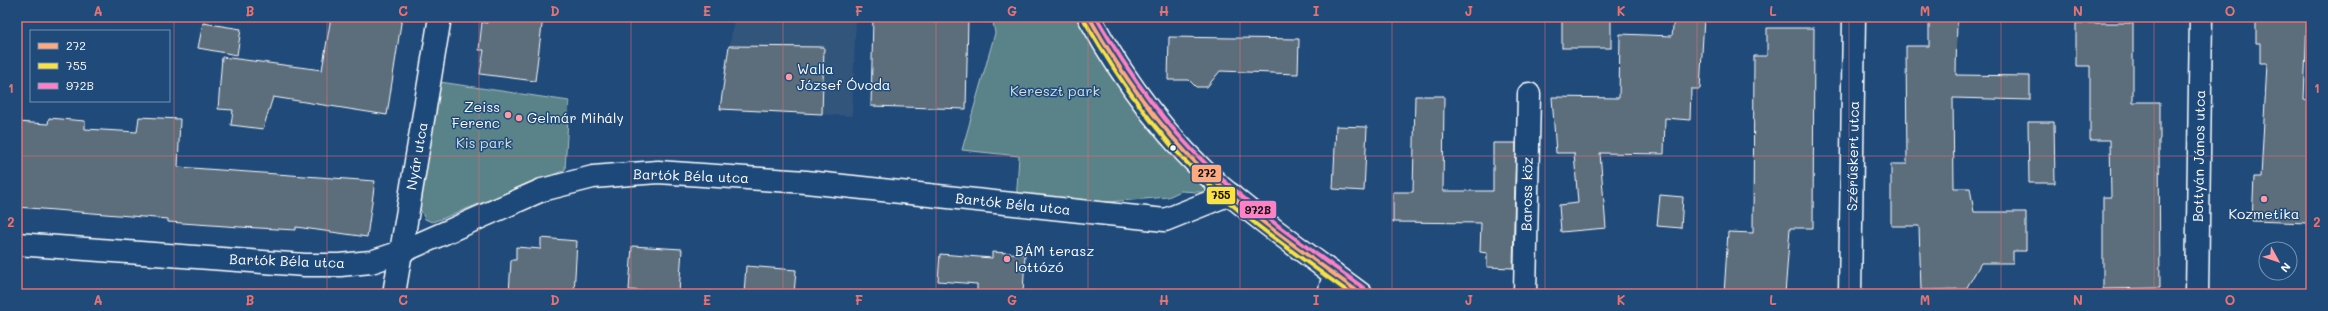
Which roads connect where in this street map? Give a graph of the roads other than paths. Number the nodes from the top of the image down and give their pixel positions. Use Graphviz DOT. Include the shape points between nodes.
graph roads {
  1 [pos="440,17"];
  2 [pos="1089,17"];
  3 [pos="1854,17"];
  4 [pos="2201,17"];
  5 [pos="1529,94"];
  6 [pos="1230,194"];
  7 [pos="17,244"];
  8 [pos="401,252"];
  9 [pos="1332,284"];
  10 [pos="394,294"];
  11 [pos="1361,294"];
  12 [pos="1525,294"];
  13 [pos="1850,294"];
  14 [pos="2198,294"];
  1 -- 8 [label="street, Nyár utca"];
  2 -- 6 [label="street" via="1106,48 1155,116 1181,147"];
  3 -- 13 [label="street, Szérűskert utca"];
  4 -- 14 [label="street, Bottyán János utca"];
  5 -- 12 [label="street, Baross köz"];
  6 -- 8 [label="street, Bartók Béla utca" via="1165,220 806,182 658,172 624,174 593,177 542,190"];
  6 -- 9 [label="street" via="1305,254"];
  7 -- 8 [label="street, Bartók Béla utca" via="305,265 371,262"];
  8 -- 10 [label="street, Nyár utca"];
  9 -- 11 [label="street"];
}
